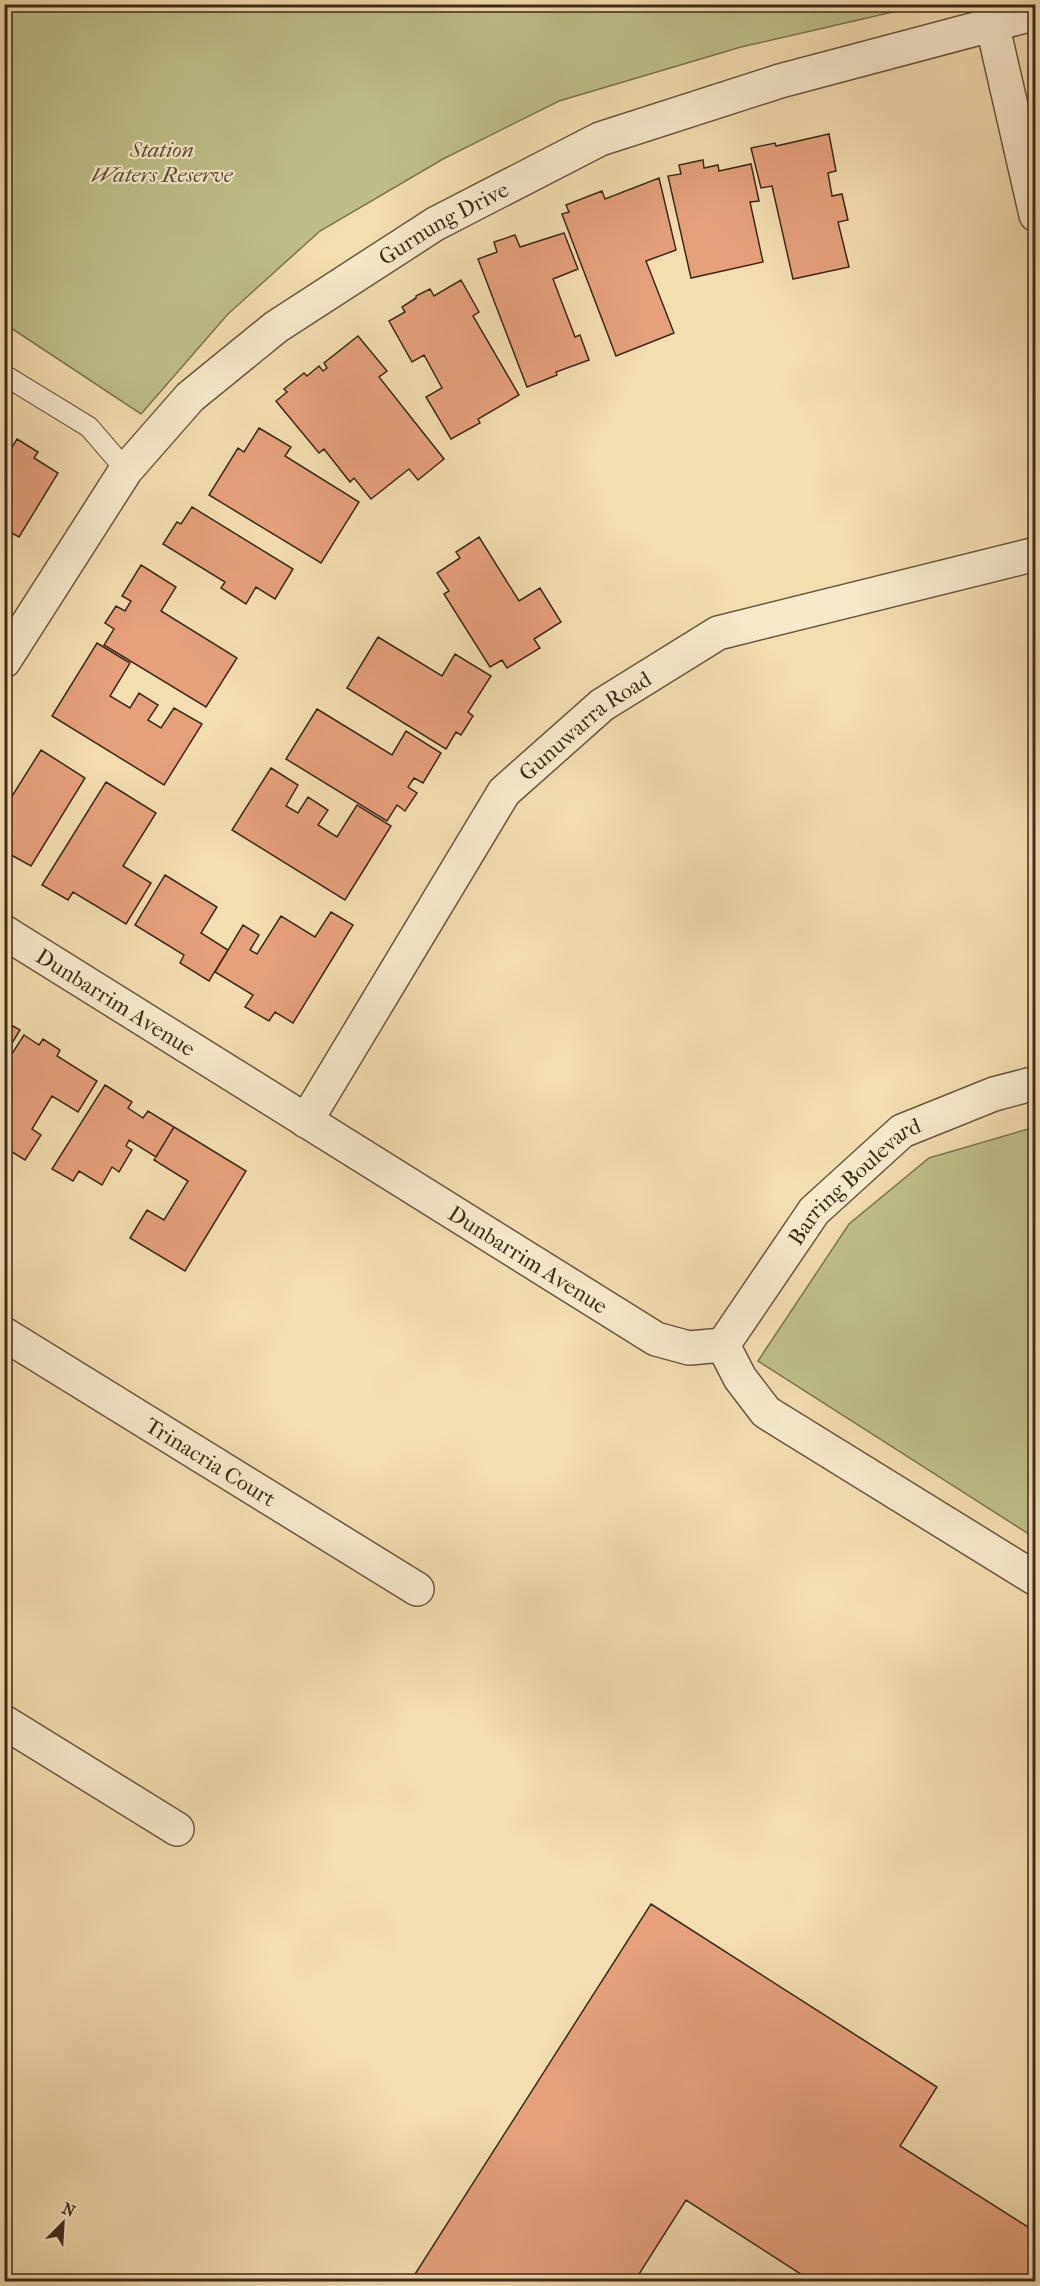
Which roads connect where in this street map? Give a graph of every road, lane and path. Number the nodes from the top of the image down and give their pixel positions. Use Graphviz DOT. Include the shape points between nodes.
graph roads {
  1 [pos="1035,13"];
  2 [pos="992,23"];
  3 [pos="1035,215"];
  4 [pos="4,292"];
  5 [pos="4,308"];
  6 [pos="4,375"];
  7 [pos="126,470"];
  8 [pos="1035,554"];
  9 [pos="4,661"];
  10 [pos="4,932"];
  11 [pos="1035,1083"];
  12 [pos="306,1121"];
  13 [pos="4,1334"];
  14 [pos="723,1345"];
  15 [pos="1035,1579"];
  16 [pos="417,1589"];
  17 [pos="4,1722"];
  18 [pos="177,1829"];
  1 -- 2 [label="street, Gurnung Drive"];
  2 -- 3 [label="street"];
  2 -- 7 [label="street, Gurnung Drive" via="780,81 600,139 435,224 276,327 190,397"];
  4 -- 5 [label="path"];
  6 -- 7 [label="lane" via="89,427"];
  7 -- 9 [label="street, Gurnung Drive"];
  8 -- 12 [label="street, Gunuwarra Road" via="718,633 602,705 504,792"];
  10 -- 12 [label="street, Dunbarrim Avenue"];
  11 -- 14 [label="street, Barring Boulevard" via="994,1094 902,1131 814,1211"];
  12 -- 14 [label="street, Dunbarrim Avenue" via="656,1339 689,1348"];
  13 -- 16 [label="street, Trinacria Court"];
  14 -- 15 [label="street" via="740,1378 766,1412"];
  17 -- 18 [label="street"];
}
